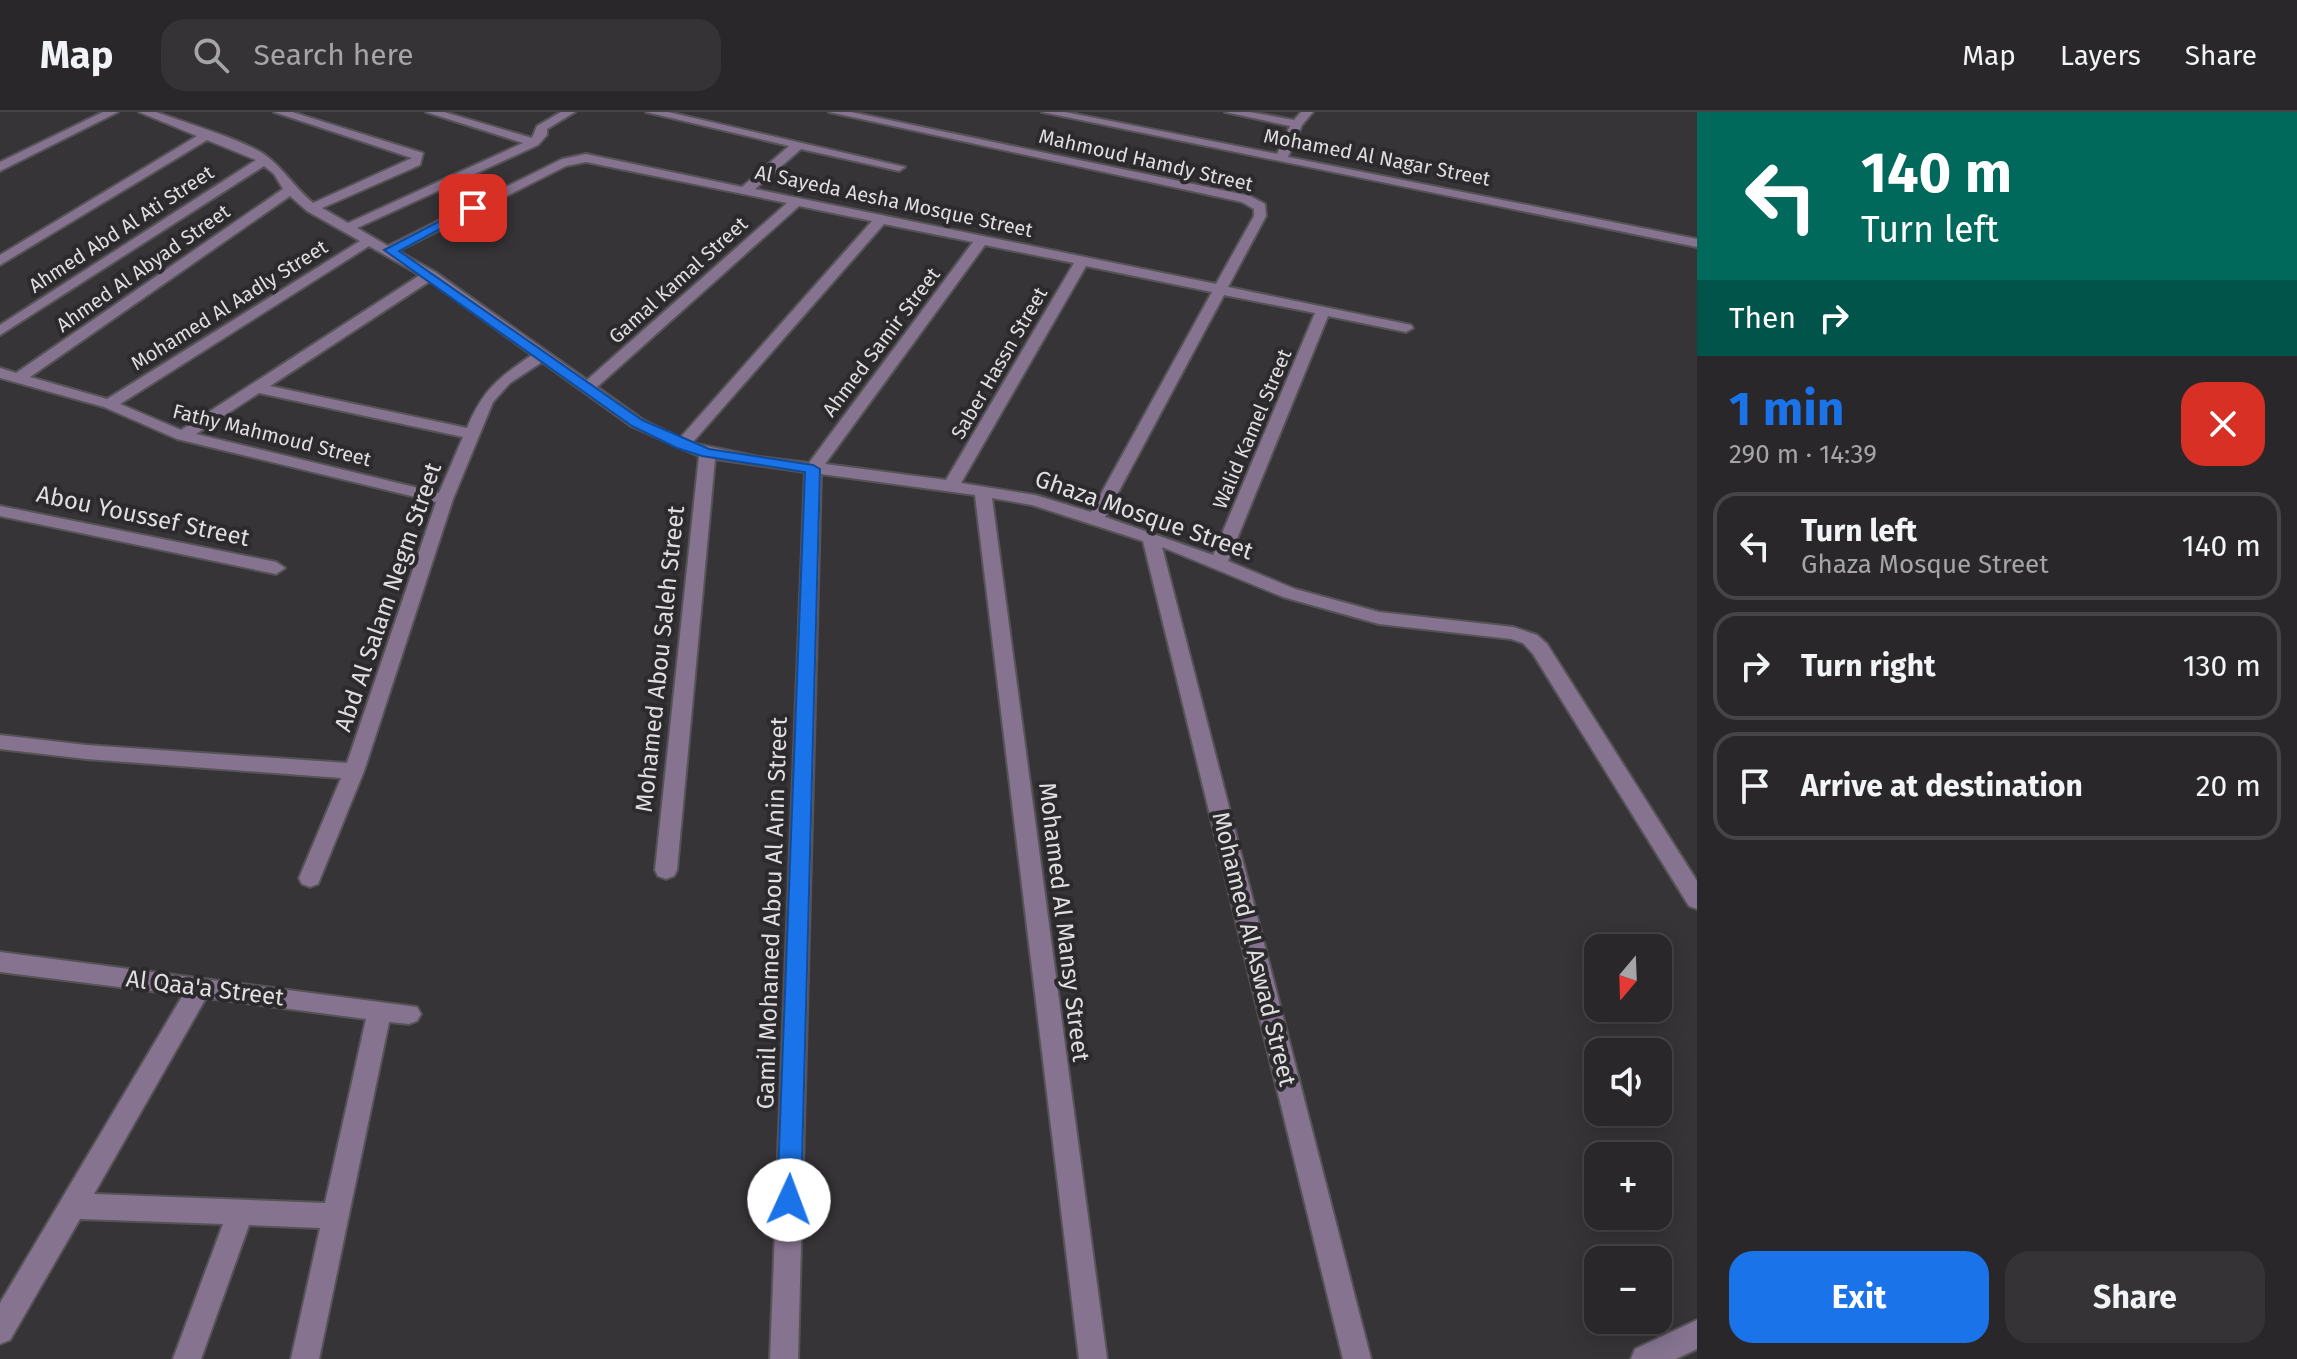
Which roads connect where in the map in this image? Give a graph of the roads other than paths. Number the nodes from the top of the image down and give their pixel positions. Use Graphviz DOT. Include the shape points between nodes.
graph roads {
  1 [pos="112,112"];
  2 [pos="145,112"];
  3 [pos="280,112"];
  4 [pos="432,112"];
  5 [pos="569,112"];
  6 [pos="652,112"];
  7 [pos="835,112"];
  8 [pos="1048,112"];
  9 [pos="1231,112"];
  10 [pos="1307,112"];
  11 [pos="1297,124"];
  12 [pos="206,135"];
  13 [pos="534,142"];
  14 [pos="798,145"];
  15 [pos="1281,158"];
  16 [pos="264,160"];
  17 [pos="0,167"];
  18 [pos="899,167"];
  19 [pos="290,190"];
  20 [pos="745,191"];
  21 [pos="796,202"];
  22 [pos="312,208"];
  23 [pos="881,219"];
  24 [pos="347,228"];
  25 [pos="370,240"];
  26 [pos="982,240"];
  27 [pos="1697,243"];
  28 [pos="390,250"];
  29 [pos="0,261"];
  30 [pos="1082,261"];
  31 [pos="430,275"];
  32 [pos="1218,289"];
  33 [pos="1323,310"];
  34 [pos="1406,328"];
  35 [pos="0,331"];
  36 [pos="542,355"];
  37 [pos="0,373"];
  38 [pos="19,378"];
  39 [pos="588,387"];
  40 [pos="256,388"];
  41 [pos="109,404"];
  42 [pos="471,434"];
  43 [pos="183,436"];
  44 [pos="682,445"];
  45 [pos="707,453"];
  46 [pos="813,469"];
  47 [pos="951,485"];
  48 [pos="983,491"];
  49 [pos="445,499"];
  50 [pos="0,511"];
  51 [pos="1095,520"];
  52 [pos="1151,538"];
  53 [pos="1218,564"];
  54 [pos="276,568"];
  55 [pos="0,742"];
  56 [pos="354,771"];
  57 [pos="666,870"];
  58 [pos="310,878"];
  59 [pos="1697,900"];
  60 [pos="2,966"];
  61 [pos="200,988"];
  62 [pos="380,1010"];
  63 [pos="409,1014"];
  64 [pos="73,1206"];
  65 [pos="241,1212"];
  66 [pos="336,1216"];
  67 [pos="0,1330"];
  68 [pos="1697,1334"];
  69 [pos="187,1359"];
  70 [pos="305,1359"];
  71 [pos="784,1359"];
  72 [pos="1093,1359"];
  73 [pos="1357,1359"];
  74 [pos="1645,1359"];
  1 -- 17 [label="street"];
  2 -- 12 [label="street, Ghaza Mosque Street"];
  3 -- 22 [label="street" via="419,156 416,162"];
  4 -- 13 [label="street"];
  5 -- 13 [label="street" via="541,128"];
  6 -- 14 [label="street"];
  7 -- 32 [label="street, Mahmoud Hamdy Street" via="1246,199 1260,207 1260,216"];
  8 -- 15 [label="street, Mohamed Al Nagar Street"];
  9 -- 11 [label="street"];
  10 -- 11 [label="street"];
  11 -- 15 [label="street"];
  12 -- 16 [label="street, Ghaza Mosque Street"];
  12 -- 29 [label="street"];
  13 -- 24 [label="street"];
  14 -- 18 [label="street"];
  14 -- 20 [label="street"];
  15 -- 27 [label="street, Mohamed Al Nagar Street"];
  16 -- 19 [label="street, Ghaza Mosque Street"];
  16 -- 35 [label="street, Ahmed Abd Al Ati Street"];
  19 -- 22 [label="street, Ghaza Mosque Street"];
  19 -- 38 [label="street, Ahmed Al Abyad Street"];
  20 -- 21 [label="street, Al Sayeda Aesha Mosque Street"];
  20 -- 28 [label="street, Al Sayeda Aesha Mosque Street" via="577,158"];
  21 -- 23 [label="street, Al Sayeda Aesha Mosque Street"];
  21 -- 39 [label="street, Gamal Kamal Street"];
  22 -- 24 [label="street, Ghaza Mosque Street"];
  23 -- 26 [label="street, Al Sayeda Aesha Mosque Street"];
  23 -- 44 [label="street"];
  24 -- 25 [label="street, Ghaza Mosque Street"];
  25 -- 28 [label="street, Ghaza Mosque Street"];
  25 -- 41 [label="street, Mohamed Al Aadly Street"];
  26 -- 30 [label="street, Al Sayeda Aesha Mosque Street"];
  26 -- 46 [label="street, Ahmed Samir Street"];
  28 -- 31 [label="street, Ghaza Mosque Street"];
  30 -- 32 [label="street, Al Sayeda Aesha Mosque Street"];
  30 -- 47 [label="street, Saber Hassn Street"];
  31 -- 36 [label="street, Ghaza Mosque Street"];
  31 -- 40 [label="street"];
  32 -- 33 [label="street, Al Sayeda Aesha Mosque Street"];
  32 -- 51 [label="street"];
  33 -- 34 [label="street, Al Sayeda Aesha Mosque Street"];
  33 -- 53 [label="street, Walid Kamel Street"];
  36 -- 39 [label="street, Ghaza Mosque Street"];
  36 -- 42 [label="street, Abd Al Salam Negm Street" via="494,390"];
  37 -- 38 [label="street, Fathy Mahmoud Street"];
  38 -- 41 [label="street, Fathy Mahmoud Street"];
  39 -- 44 [label="street, Ghaza Mosque Street" via="637,423"];
  40 -- 42 [label="street"];
  40 -- 43 [label="street"];
  41 -- 43 [label="street, Fathy Mahmoud Street"];
  42 -- 49 [label="street, Abd Al Salam Negm Street"];
  43 -- 49 [label="street, Fathy Mahmoud Street"];
  44 -- 45 [label="street, Ghaza Mosque Street"];
  45 -- 46 [label="street, Ghaza Mosque Street"];
  45 -- 57 [label="street, Mohamed Abou Saleh Street"];
  46 -- 47 [label="street, Ghaza Mosque Street"];
  46 -- 71 [label="street, Gamil Mohamed Abou Al Anin Street"];
  47 -- 48 [label="street, Ghaza Mosque Street"];
  48 -- 51 [label="street, Ghaza Mosque Street" via="1035,500"];
  48 -- 72 [label="street, Mohamed Al Mansy Street"];
  49 -- 56 [label="street, Abd Al Salam Negm Street"];
  50 -- 54 [label="street, Abou Youssef Street"];
  51 -- 52 [label="street, Ghaza Mosque Street"];
  52 -- 53 [label="street, Ghaza Mosque Street"];
  52 -- 73 [label="street, Mohamed Al Aswad Street"];
  53 -- 59 [label="street, Ghaza Mosque Street" via="1289,593 1379,618 1530,639"];
  55 -- 56 [label="street"];
  56 -- 58 [label="street, Abd Al Salam Negm Street"];
  60 -- 61 [label="street, Al Qaa'a Street"];
  61 -- 62 [label="street, Al Qaa'a Street"];
  61 -- 64 [label="street"];
  62 -- 63 [label="street, Al Qaa'a Street"];
  62 -- 66 [label="street"];
  64 -- 65 [label="street"];
  64 -- 67 [label="street"];
  65 -- 66 [label="street"];
  65 -- 69 [label="street"];
  66 -- 70 [label="street"];
  68 -- 74 [label="street"];
}
